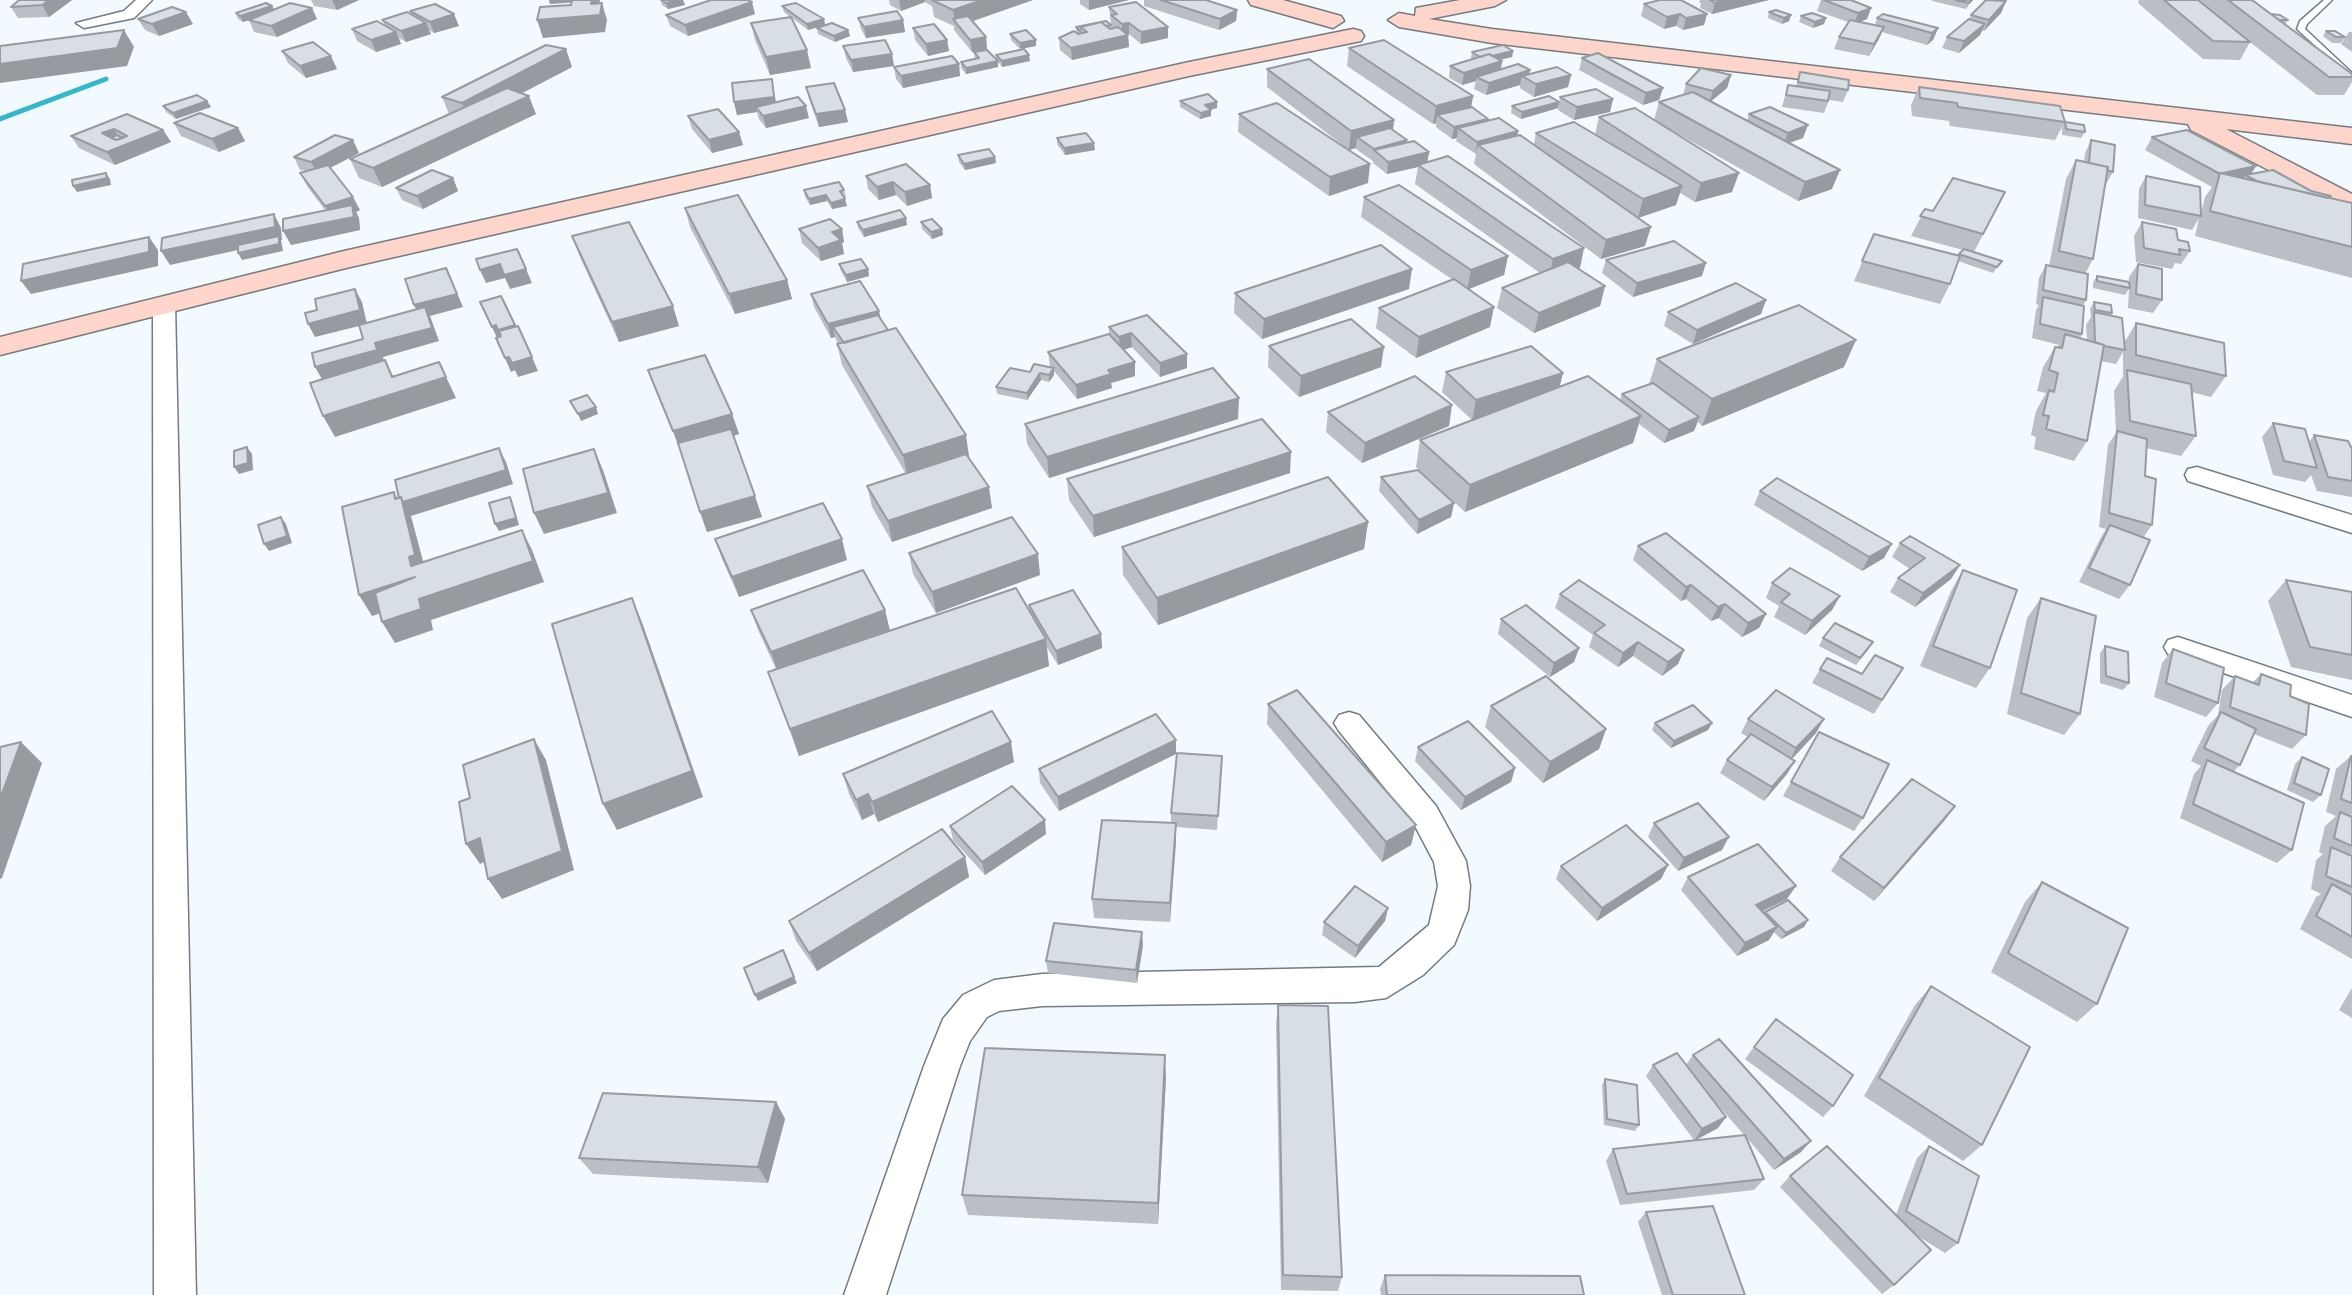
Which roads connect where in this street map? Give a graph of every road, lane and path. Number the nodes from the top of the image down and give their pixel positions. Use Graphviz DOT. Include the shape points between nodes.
graph roads {
  1 [pos="145,0"];
  2 [pos="1259,0"];
  3 [pos="1302,0"];
  4 [pos="1433,0"];
  5 [pos="1493,0"];
  6 [pos="2328,0"];
  7 [pos="84,23"];
  8 [pos="1372,24"];
  9 [pos="1500,37"];
  10 [pos="2352,77"];
  11 [pos="2187,116"];
  12 [pos="2349,137"];
  13 [pos="2352,205"];
  14 [pos="164,303"];
  15 [pos="0,328"];
  16 [pos="0,346"];
  17 [pos="2197,475"];
  18 [pos="2352,524"];
  19 [pos="2178,647"];
  20 [pos="2352,706"];
  21 [pos="1349,723"];
  22 [pos="175,1295"];
  23 [pos="865,1295"];
  1 -- 7 [label="street" via="129,15"];
  2 -- 8 [label="street"];
  3 -- 8 [label="street"];
  4 -- 8 [label="street"];
  5 -- 8 [label="street"];
  5 -- 9 [label="street" via="1483,9 1484,20"];
  6 -- 10 [label="lane" via="2301,29"];
  8 -- 9 [label="street"];
  8 -- 14 [label="street"];
  8 -- 15 [label="street"];
  9 -- 11 [label="street"];
  11 -- 12 [label="street"];
  11 -- 13 [label="street"];
  14 -- 16 [label="street"];
  14 -- 22 [label="street"];
  17 -- 18 [label="street"];
  19 -- 20 [label="street"];
  21 -- 23 [label="street" via="1425,815 1450,861 1454,886 1442,934 1386,982 1042,990 994,996 975,1006 956,1031 942,1066"];
}
